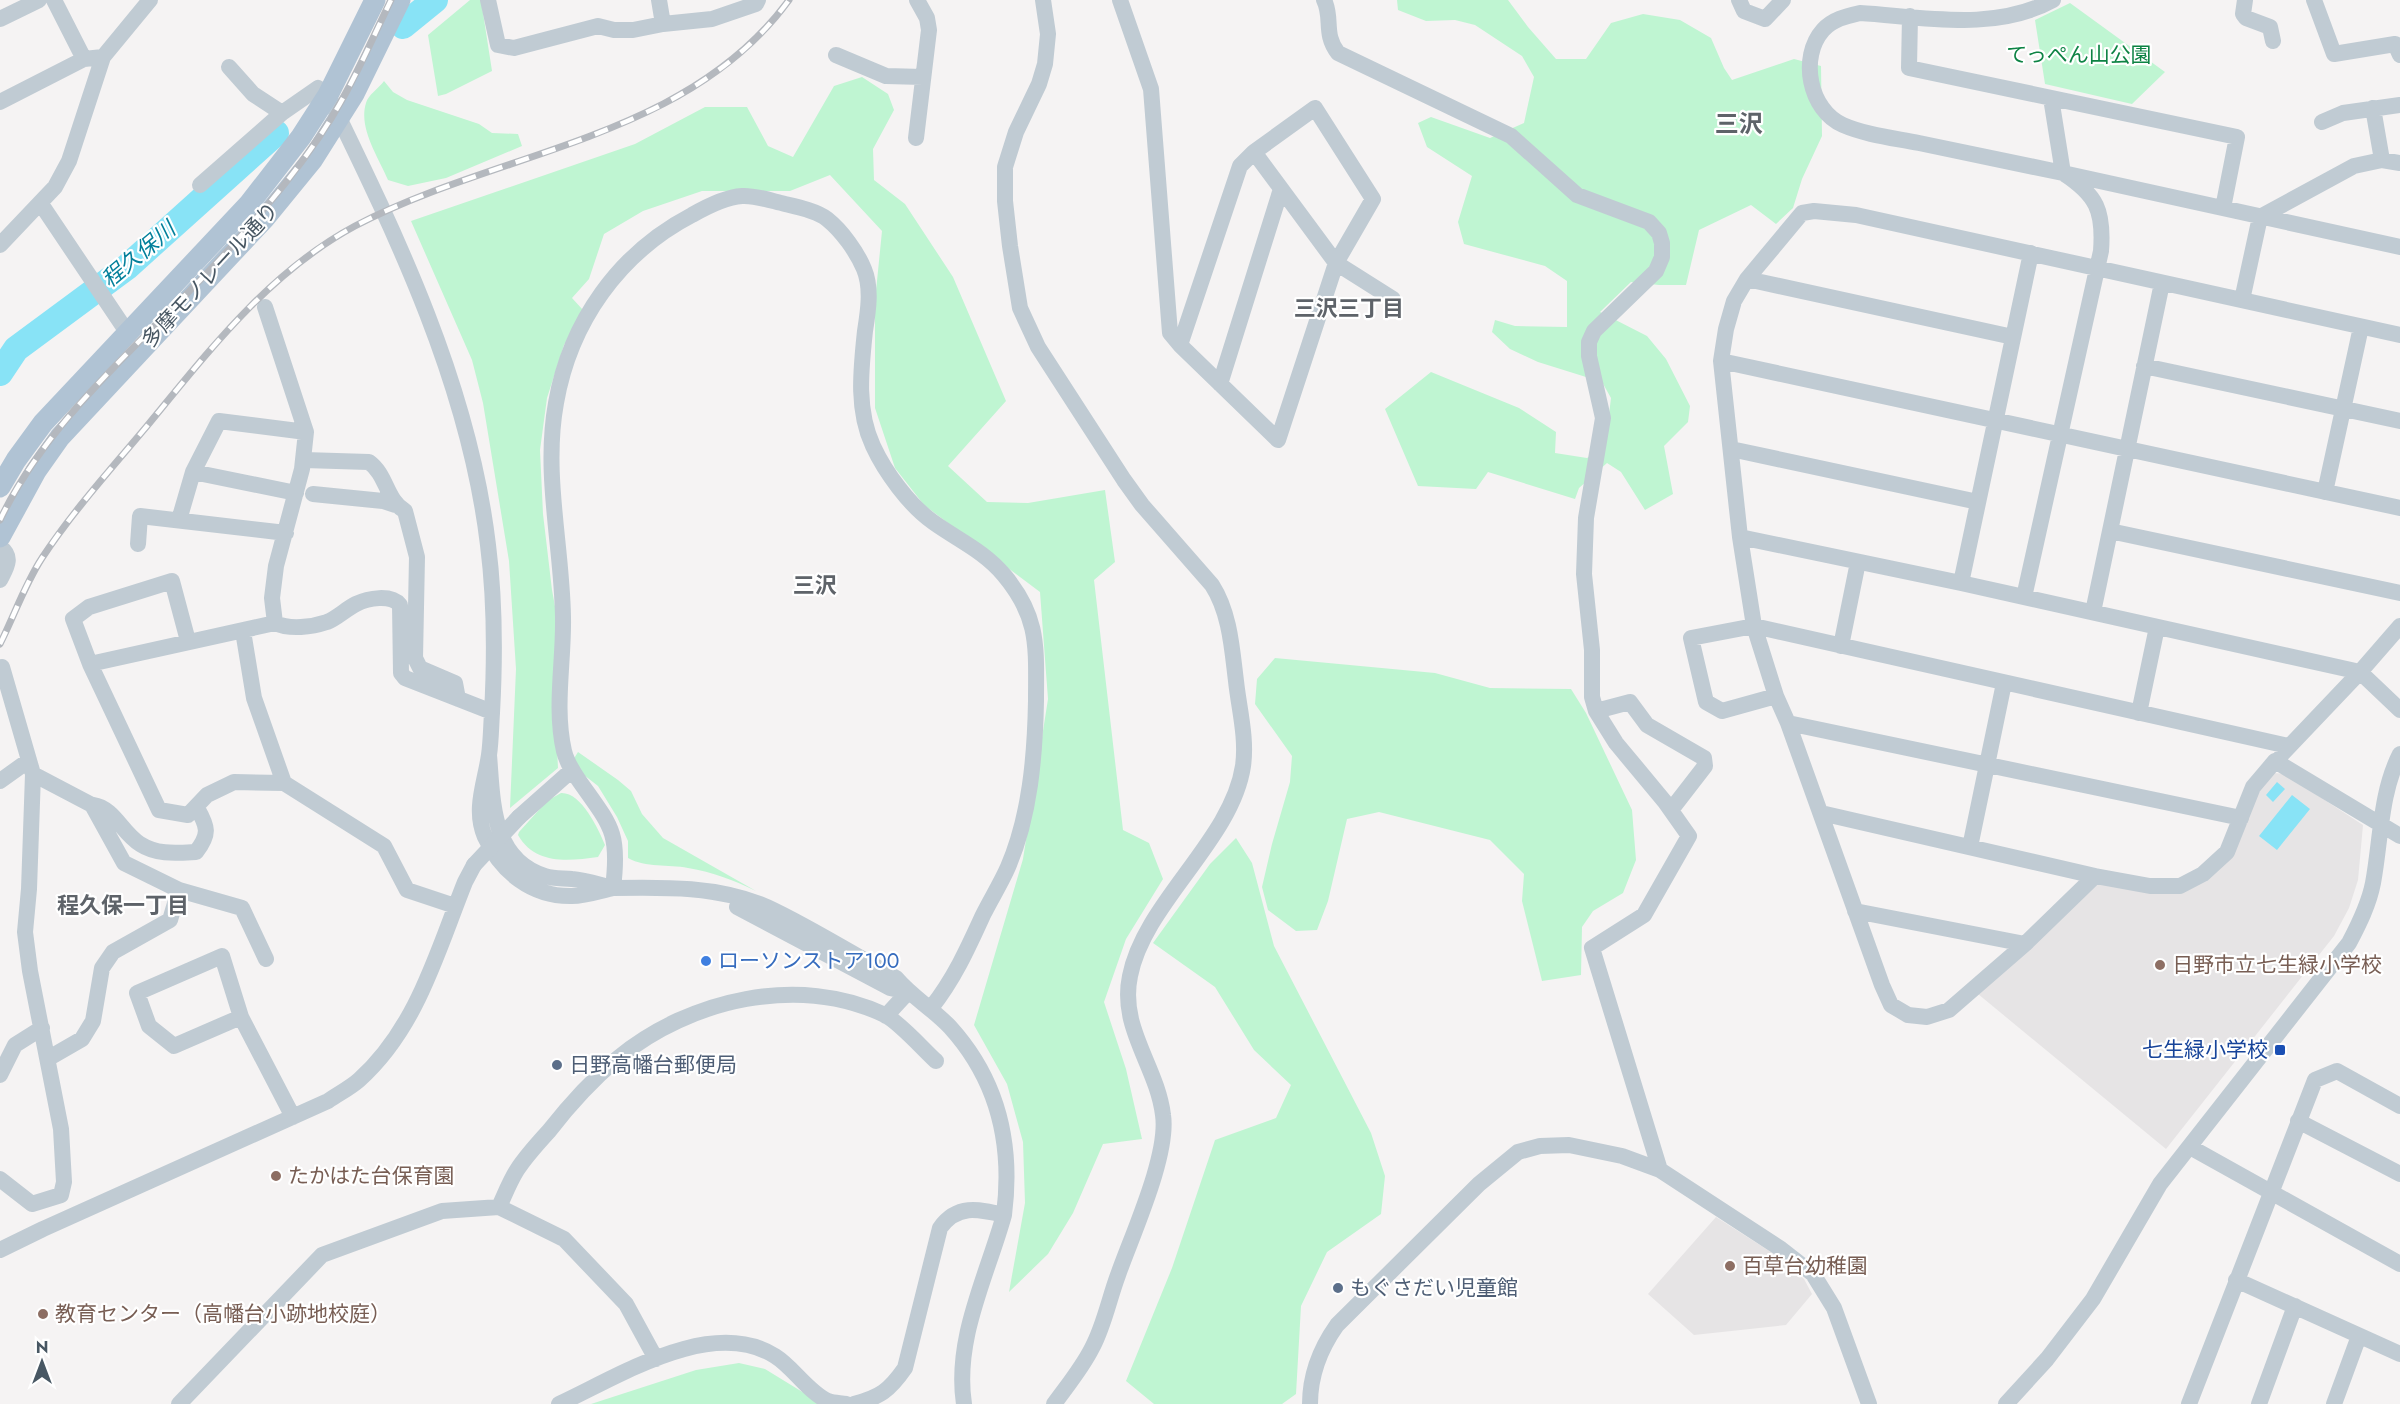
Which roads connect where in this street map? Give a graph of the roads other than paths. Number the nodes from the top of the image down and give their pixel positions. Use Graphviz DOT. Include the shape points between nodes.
graph roads {
  1 [pos="39,0"];
  2 [pos="54,0"];
  3 [pos="150,0"];
  4 [pos="375,0"];
  5 [pos="400,0"];
  6 [pos="488,0"];
  7 [pos="659,0"];
  8 [pos="758,0"];
  9 [pos="917,0"];
  10 [pos="1043,0"];
  11 [pos="1120,0"];
  12 [pos="1324,0"];
  13 [pos="1739,0"];
  14 [pos="1783,0"];
  15 [pos="2053,0"];
  16 [pos="2245,0"];
  17 [pos="2314,0"];
  18 [pos="1910,16"];
  19 [pos="0,19"];
  20 [pos="663,24"];
  21 [pos="2273,41"];
  22 [pos="836,55"];
  23 [pos="2400,55"];
  24 [pos="103,57"];
  25 [pos="84,59"];
  26 [pos="230,68"];
  27 [pos="923,77"];
  28 [pos="328,95"];
  29 [pos="2052,98"];
  30 [pos="0,102"];
  31 [pos="2400,105"];
  32 [pos="2373,108"];
  33 [pos="282,113"];
  34 [pos="340,119"];
  35 [pos="2322,122"];
  36 [pos="916,138"];
  37 [pos="1254,152"];
  38 [pos="2382,160"];
  39 [pos="2400,163"];
  40 [pos="2063,173"];
  41 [pos="200,186"];
  42 [pos="1281,189"];
  43 [pos="41,204"];
  44 [pos="2223,207"];
  45 [pos="2260,217"];
  46 [pos="0,245"];
  47 [pos="2400,247"];
  48 [pos="2031,253"];
  49 [pos="1336,263"];
  50 [pos="2096,268"];
  51 [pos="1747,279"];
  52 [pos="2162,283"];
  53 [pos="1393,299"];
  54 [pos="2242,300"];
  55 [pos="265,307"];
  56 [pos="2361,327"];
  57 [pos="127,332"];
  58 [pos="2400,335"];
  59 [pos="2013,337"];
  60 [pos="1180,345"];
  61 [pos="1721,361"];
  62 [pos="2144,366"];
  63 [pos="1220,384"];
  64 [pos="2343,409"];
  65 [pos="1996,419"];
  66 [pos="2400,421"];
  67 [pos="306,432"];
  68 [pos="2059,433"];
  69 [pos="1731,448"];
  70 [pos="2127,448"];
  71 [pos="304,460"];
  72 [pos="193,472"];
  73 [pos="0,487"];
  74 [pos="2325,492"];
  75 [pos="296,493"];
  76 [pos="313,494"];
  77 [pos="1978,502"];
  78 [pos="395,505"];
  79 [pos="2400,508"];
  80 [pos="179,520"];
  81 [pos="2110,531"];
  82 [pos="286,533"];
  83 [pos="0,537"];
  84 [pos="1740,537"];
  85 [pos="138,544"];
  86 [pos="0,547"];
  87 [pos="1858,562"];
  88 [pos="0,580"];
  89 [pos="1961,583"];
  90 [pos="2400,593"];
  91 [pos="2024,597"];
  92 [pos="2093,612"];
  93 [pos="276,623"];
  94 [pos="1754,626"];
  95 [pos="2400,626"];
  96 [pos="2157,627"];
  97 [pos="243,631"];
  98 [pos="188,641"];
  99 [pos="1841,646"];
  100 [pos="90,664"];
  101 [pos="2,667"];
  102 [pos="2360,672"];
  103 [pos="2004,682"];
  104 [pos="1776,696"];
  105 [pos="458,699"];
  106 [pos="2400,710"];
  107 [pos="1596,711"];
  108 [pos="492,712"];
  109 [pos="2139,712"];
  110 [pos="1788,723"];
  111 [pos="2288,746"];
  112 [pos="2400,754"];
  113 [pos="2275,761"];
  114 [pos="1988,765"];
  115 [pos="30,767"];
  116 [pos="572,770"];
  117 [pos="0,781"];
  118 [pos="284,783"];
  119 [pos="92,805"];
  120 [pos="197,808"];
  121 [pos="1671,810"];
  122 [pos="1821,813"];
  123 [pos="2241,818"];
  124 [pos="2381,826"];
  125 [pos="2400,836"];
  126 [pos="1970,848"];
  127 [pos="2095,876"];
  128 [pos="613,888"];
  129 [pos="179,890"];
  130 [pos="455,906"];
  131 [pos="1855,911"];
  132 [pos="2025,944"];
  133 [pos="266,959"];
  134 [pos="908,992"];
  135 [pos="931,1008"];
  136 [pos="886,1016"];
  137 [pos="240,1017"];
  138 [pos="42,1028"];
  139 [pos="49,1058"];
  140 [pos="936,1061"];
  141 [pos="0,1075"];
  142 [pos="2400,1106"];
  143 [pos="293,1117"];
  144 [pos="2298,1120"];
  145 [pos="2190,1147"];
  146 [pos="1660,1170"];
  147 [pos="2400,1174"];
  148 [pos="0,1179"];
  149 [pos="2270,1191"];
  150 [pos="499,1206"];
  151 [pos="1004,1215"];
  152 [pos="0,1250"];
  153 [pos="2400,1263"];
  154 [pos="2236,1280"];
  155 [pos="2295,1306"];
  156 [pos="2359,1336"];
  157 [pos="2400,1354"];
  158 [pos="656,1359"];
  159 [pos="179,1404"];
  160 [pos="559,1404"];
  161 [pos="846,1404"];
  162 [pos="854,1404"];
  163 [pos="964,1404"];
  164 [pos="1054,1404"];
  165 [pos="1310,1404"];
  166 [pos="1869,1404"];
  167 [pos="2006,1404"];
  168 [pos="2189,1404"];
  169 [pos="2259,1404"];
  170 [pos="2334,1404"];
  1 -- 19 [label="street"];
  2 -- 25 [label="street"];
  3 -- 24 [label="street"];
  4 -- 28 [label="main road, 多摩モノレール通り"];
  5 -- 34 [label="main road, 多摩モノレール通り"];
  6 -- 20 [label="street" via="498,45 514,48 598,26 633,30"];
  7 -- 20 [label="street"];
  8 -- 20 [label="street" via="712,19"];
  9 -- 27 [label="street" via="929,30"];
  10 -- 164 [label="street" via="1048,34 1045,64 1005,167 1005,201 1020,308 1038,347 1124,480 1220,598 1230,638 1244,742 1242,769 1228,807 1154,921 1132,966 1130,1015 1135,1038 1157,1086 1164,1116 1163,1138 1093,1347"];
  11 -- 60 [label="street" via="1151,89 1170,333"];
  12 -- 107 [label="street" via="1328,35 1338,53 1511,136 1577,195 1641,218 1659,233 1662,257 1656,270 1594,331 1589,342 1603,418 1585,529 1584,574"];
  13 -- 14 [label="street" via="1744,11 1765,19"];
  15 -- 18 [label="street" via="2012,16 1973,20"];
  16 -- 21 [label="street" via="2243,14 2270,27"];
  17 -- 23 [label="street" via="2334,54 2395,44"];
  18 -- 29 [label="street" via="1909,68"];
  18 -- 40 [label="street" via="1860,13 1846,16 1823,30 1811,55 1812,86 1828,114 1843,125 1874,134"];
  22 -- 27 [label="street" via="886,76"];
  24 -- 25 [label="street"];
  24 -- 43 [label="street" via="69,161 56,187"];
  25 -- 30 [label="street"];
  26 -- 33 [label="street" via="253,94"];
  27 -- 36 [label="street"];
  28 -- 33 [label="street" via="318,88"];
  28 -- 34 [label="street"];
  28 -- 57 [label="main road, 多摩モノレール通り" via="249,204"];
  29 -- 40 [label="street"];
  29 -- 44 [label="street" via="2237,137"];
  31 -- 32 [label="street"];
  32 -- 35 [label="street" via="2343,113"];
  32 -- 38 [label="street"];
  33 -- 41 [label="street"];
  34 -- 83 [label="main road, 多摩モノレール通り" via="264,219 60,437 36,471"];
  34 -- 108 [label="street" via="430,320 468,434 488,547"];
  37 -- 42 [label="street"];
  37 -- 49 [label="street" via="1314,108 1373,199"];
  37 -- 60 [label="street" via="1240,166"];
  38 -- 39 [label="street"];
  38 -- 45 [label="street" via="2354,166"];
  40 -- 44 [label="street"];
  40 -- 50 [label="street" via="2082,186 2096,204 2103,226"];
  42 -- 49 [label="street"];
  42 -- 63 [label="street"];
  43 -- 46 [label="street"];
  43 -- 57 [label="street"];
  44 -- 45 [label="street"];
  45 -- 47 [label="street"];
  45 -- 54 [label="street"];
  48 -- 50 [label="street"];
  48 -- 51 [label="street" via="1856,215 1814,211 1802,213"];
  48 -- 59 [label="street"];
  49 -- 53 [label="street"];
  49 -- 63 [label="street" via="1278,440"];
  50 -- 52 [label="street"];
  50 -- 68 [label="street"];
  51 -- 59 [label="street"];
  51 -- 61 [label="street" via="1734,301"];
  52 -- 54 [label="street"];
  52 -- 62 [label="street"];
  54 -- 56 [label="street"];
  55 -- 67 [label="street"];
  56 -- 58 [label="street"];
  56 -- 64 [label="street"];
  57 -- 73 [label="main road, 多摩モノレール通り" via="43,423"];
  59 -- 65 [label="street"];
  60 -- 63 [label="street"];
  61 -- 65 [label="street"];
  61 -- 69 [label="street"];
  62 -- 64 [label="street"];
  62 -- 70 [label="street"];
  64 -- 66 [label="street"];
  64 -- 74 [label="street"];
  65 -- 68 [label="street"];
  65 -- 77 [label="street"];
  67 -- 71 [label="street"];
  67 -- 72 [label="street" via="219,421"];
  68 -- 70 [label="street"];
  68 -- 91 [label="street"];
  69 -- 77 [label="street"];
  69 -- 84 [label="street"];
  70 -- 74 [label="street"];
  70 -- 81 [label="street"];
  71 -- 75 [label="street"];
  71 -- 78 [label="street" via="369,462 376,467"];
  72 -- 75 [label="street"];
  72 -- 80 [label="street"];
  74 -- 79 [label="street"];
  75 -- 82 [label="street"];
  76 -- 78 [label="street"];
  77 -- 89 [label="street"];
  78 -- 105 [label="street" via="405,511 417,557 415,658 420,668 455,683"];
  80 -- 82 [label="street"];
  80 -- 85 [label="street" via="140,516"];
  81 -- 90 [label="street"];
  81 -- 92 [label="street"];
  82 -- 93 [label="street" via="272,598"];
  84 -- 87 [label="street"];
  84 -- 94 [label="street"];
  86 -- 88 [label="street" via="9,560"];
  87 -- 89 [label="street"];
  87 -- 99 [label="street"];
  89 -- 91 [label="street"];
  91 -- 92 [label="street"];
  92 -- 96 [label="street"];
  93 -- 97 [label="street"];
  93 -- 105 [label="street" via="285,627 311,626 329,621 357,603 396,600 400,605 401,673"];
  94 -- 99 [label="street"];
  94 -- 104 [label="street"];
  94 -- 104 [label="street" via="1690,639 1706,702 1722,711"];
  95 -- 102 [label="street"];
  96 -- 102 [label="street"];
  96 -- 109 [label="street"];
  97 -- 98 [label="street"];
  97 -- 118 [label="street" via="254,698"];
  98 -- 100 [label="street"];
  98 -- 100 [label="street" via="172,581 90,607 73,619"];
  99 -- 103 [label="street"];
  100 -- 120 [label="street" via="159,810 188,815"];
  101 -- 115 [label="street"];
  102 -- 106 [label="street"];
  102 -- 111 [label="street"];
  103 -- 109 [label="street"];
  103 -- 114 [label="street"];
  104 -- 110 [label="street"];
  105 -- 108 [label="street"];
  107 -- 121 [label="street" via="1616,743"];
  107 -- 121 [label="street" via="1630,702 1647,725 1704,758 1705,766"];
  108 -- 128 [label="street" via="489,755 498,831 506,847 514,858 543,876"];
  109 -- 111 [label="street"];
  110 -- 114 [label="street"];
  110 -- 122 [label="street"];
  111 -- 113 [label="street"];
  112 -- 124 [label="street" via="2391,772"];
  113 -- 123 [label="street" via="2253,788"];
  113 -- 124 [label="street"];
  114 -- 123 [label="street"];
  114 -- 126 [label="street"];
  115 -- 117 [label="street"];
  115 -- 119 [label="street"];
  115 -- 138 [label="street" via="25,932"];
  116 -- 128 [label="street" via="610,825 616,849"];
  116 -- 130 [label="street, bridge" via="519,817 474,865"];
  116 -- 135 [label="street" via="561,737 563,618 552,444 556,401 570,350 589,308 616,273 666,228 709,206 741,196 825,217 846,239 865,272 868,312 861,384 873,447 908,501 1001,571 1024,601 1034,634 1035,745 1026,803 1009,864 957,972"];
  118 -- 120 [label="street" via="234,782 207,795"];
  118 -- 130 [label="street" via="384,846 407,890"];
  119 -- 120 [label="street" via="102,806 139,843 161,853 196,852 206,839 206,824"];
  119 -- 129 [label="street" via="124,863"];
  121 -- 146 [label="street" via="1689,836 1644,915 1593,948"];
  122 -- 126 [label="street"];
  122 -- 131 [label="street"];
  123 -- 127 [label="street" via="2227,852 2203,874 2180,886 2150,886"];
  124 -- 125 [label="street"];
  124 -- 145 [label="street" via="2373,885 2349,943"];
  126 -- 127 [label="street"];
  127 -- 132 [label="street"];
  128 -- 134 [label="street" via="681,887 766,907 896,978"];
  129 -- 133 [label="street" via="242,908"];
  129 -- 139 [label="street" via="170,920 113,952 102,968 93,1022 82,1039"];
  130 -- 143 [label="street" via="401,1032 357,1082"];
  131 -- 132 [label="street"];
  131 -- 132 [label="street" via="1891,1005 1908,1015 1927,1017 1949,1010"];
  134 -- 135 [label="street"];
  134 -- 136 [label="street"];
  135 -- 151 [label="street" via="974,1057 998,1110 1006,1149"];
  136 -- 140 [label="street"];
  136 -- 150 [label="street" via="831,999 796,994 757,997 687,1017 619,1057 575,1099 517,1169"];
  137 -- 137 [label="street" via="174,1046 149,1026 137,993 222,956"];
  137 -- 143 [label="street"];
  138 -- 139 [label="street"];
  138 -- 141 [label="street" via="15,1045"];
  139 -- 148 [label="street" via="61,1130 61,1195 32,1204"];
  142 -- 144 [label="street" via="2337,1071 2314,1080"];
  143 -- 152 [label="street"];
  144 -- 147 [label="street"];
  144 -- 149 [label="street"];
  145 -- 149 [label="street"];
  145 -- 167 [label="street" via="2160,1184 2093,1299 2048,1359"];
  146 -- 165 [label="street" via="1622,1156 1569,1145 1518,1152 1479,1184 1337,1324 1316,1364"];
  146 -- 166 [label="street" via="1814,1274 1834,1308"];
  149 -- 153 [label="street"];
  149 -- 154 [label="street"];
  150 -- 158 [label="street" via="564,1239 626,1304"];
  150 -- 159 [label="street" via="442,1211 322,1255"];
  151 -- 162 [label="street" via="975,1209 955,1213 946,1220 940,1228 905,1368 876,1398"];
  151 -- 163 [label="street" via="965,1342"];
  154 -- 155 [label="street"];
  154 -- 168 [label="street"];
  155 -- 156 [label="street"];
  155 -- 169 [label="street"];
  156 -- 157 [label="street"];
  156 -- 170 [label="street"];
  158 -- 160 [label="street"];
  158 -- 161 [label="street" via="719,1342 752,1346 775,1356 827,1400"];
}
